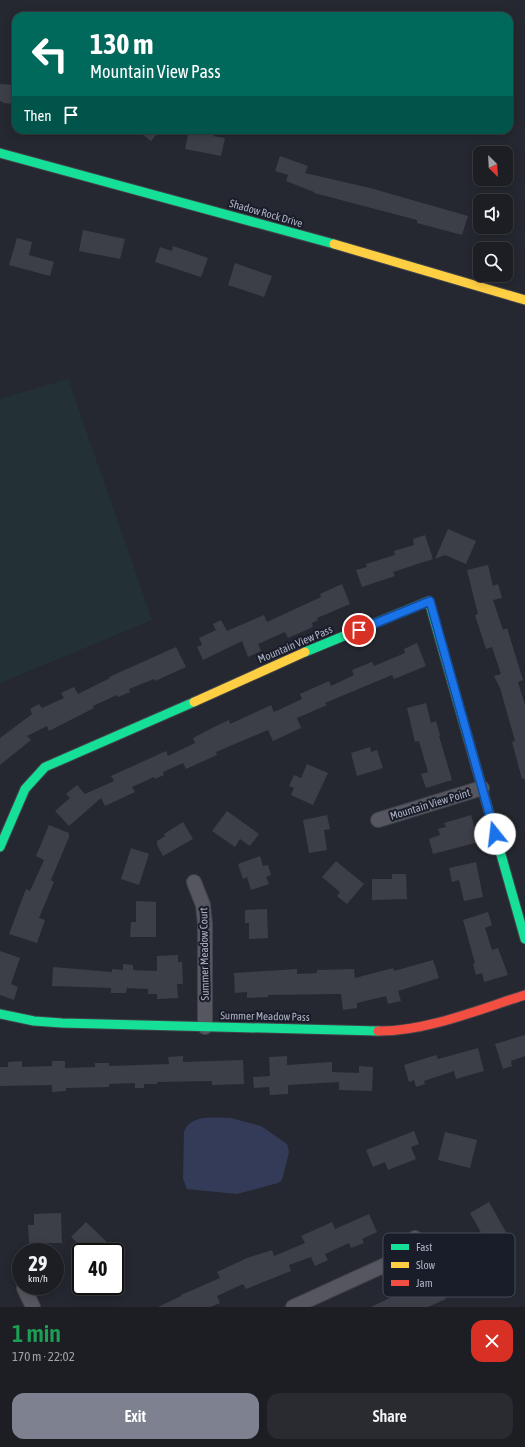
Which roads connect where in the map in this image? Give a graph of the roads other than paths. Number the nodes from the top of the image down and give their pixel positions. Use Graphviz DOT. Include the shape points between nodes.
graph roads {
  1 [pos="0,153"];
  2 [pos="525,300"];
  3 [pos="482,788"];
  4 [pos="378,820"];
  5 [pos="0,847"];
  6 [pos="194,882"];
  7 [pos="525,939"];
  8 [pos="525,995"];
  9 [pos="0,1014"];
  10 [pos="205,1027"];
  11 [pos="383,1266"];
  12 [pos="27,1295"];
  13 [pos="33,1307"];
  14 [pos="293,1307"];
  1 -- 2 [label="street, Shadow Rock Drive" via="399,262"];
  3 -- 4 [label="street, Mountain View Point"];
  3 -- 5 [label="street, Mountain View Pass" via="430,601 331,641 45,766 25,789"];
  3 -- 7 [label="street, Mountain View Pass"];
  6 -- 10 [label="street, Summer Meadow Court" via="203,905 205,924"];
  8 -- 10 [label="street, Summer Meadow Pass" via="439,1021 395,1031"];
  9 -- 10 [label="street, Summer Meadow Pass" via="34,1021 62,1023"];
  11 -- 14 [label="street"];
  12 -- 13 [label="street"];
}
